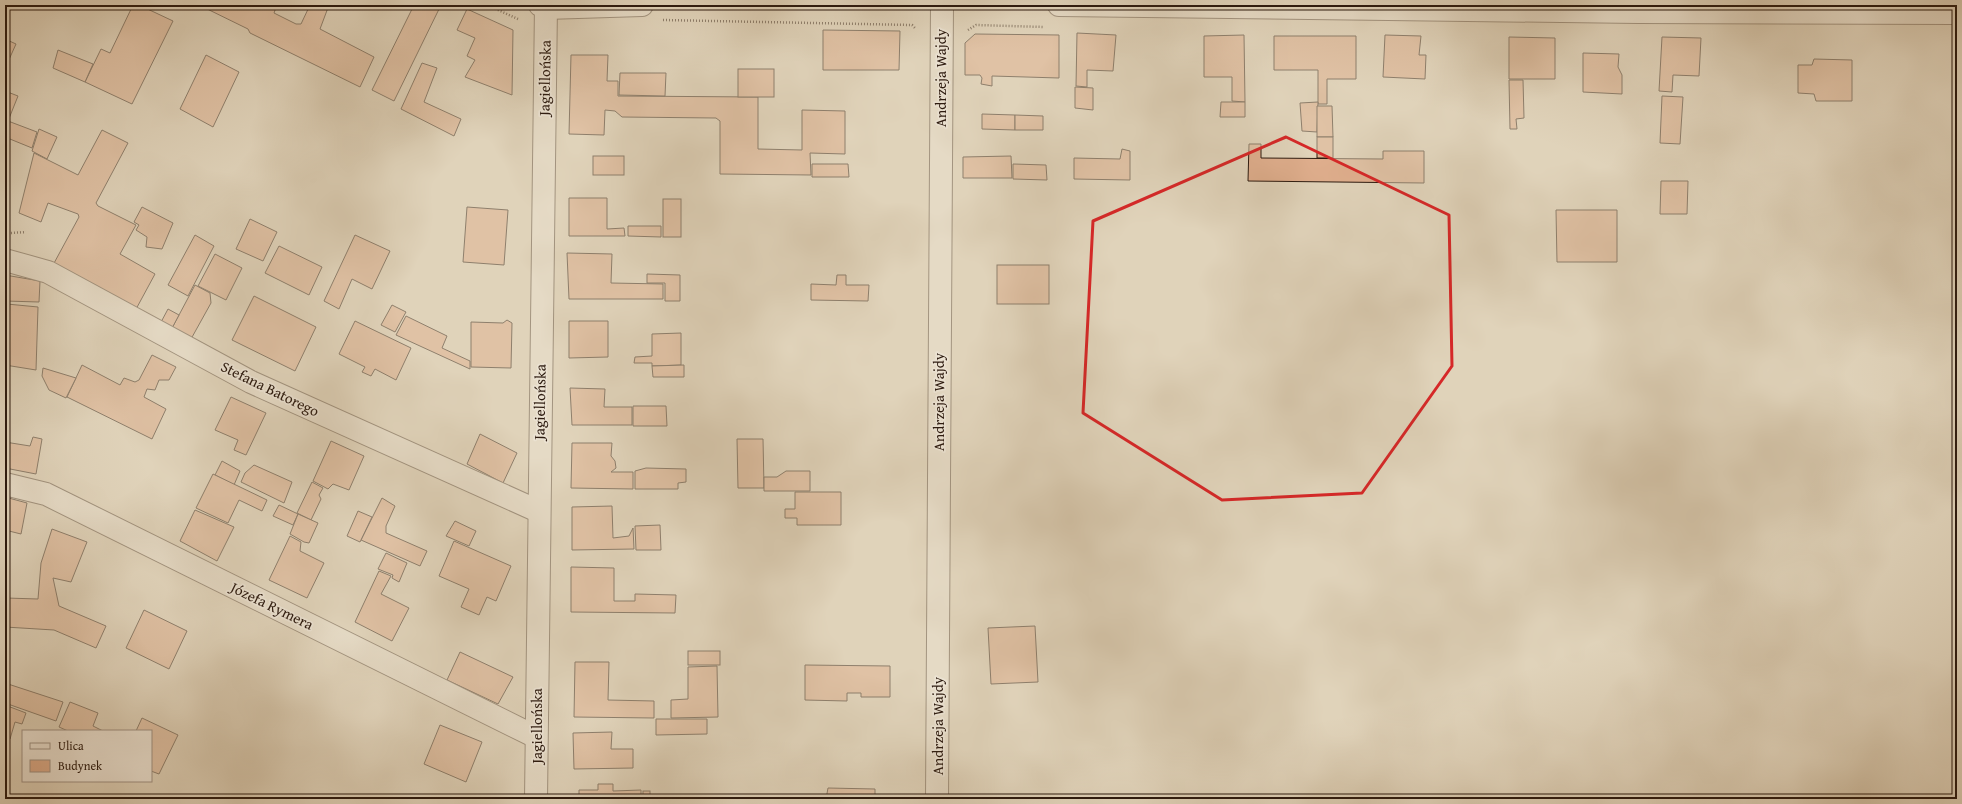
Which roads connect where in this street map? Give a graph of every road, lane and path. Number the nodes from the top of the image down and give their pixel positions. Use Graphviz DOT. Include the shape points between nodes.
graph roads {
  1 [pos="487,5"];
  2 [pos="642,5"];
  3 [pos="942,5"];
  4 [pos="1059,5"];
  5 [pos="1112,5"];
  6 [pos="544,6"];
  7 [pos="1612,8"];
  8 [pos="1957,13"];
  9 [pos="515,18"];
  10 [pos="658,20"];
  11 [pos="1048,27"];
  12 [pos="917,30"];
  13 [pos="966,31"];
  14 [pos="26,232"];
  15 [pos="5,234"];
  16 [pos="5,260"];
  17 [pos="5,484"];
  18 [pos="538,511"];
  19 [pos="536,737"];
  20 [pos="536,799"];
  21 [pos="937,799"];
  1 -- 9 [label="path"];
  2 -- 6 [label="street"];
  3 -- 21 [label="street, Andrzeja Wajdy"];
  4 -- 5 [label="street"];
  5 -- 7 [label="street"];
  6 -- 18 [label="street, Jagiellońska"];
  7 -- 8 [label="street"];
  10 -- 12 [label="path" via="912,25"];
  11 -- 13 [label="path" via="976,25"];
  14 -- 15 [label="path"];
  16 -- 18 [label="street, Stefana Batorego" via="48,272 251,382"];
  17 -- 19 [label="street, Józefa Rymera" via="46,494"];
  18 -- 19 [label="street, Jagiellońska"];
  19 -- 20 [label="street, Jagiellońska"];
}
